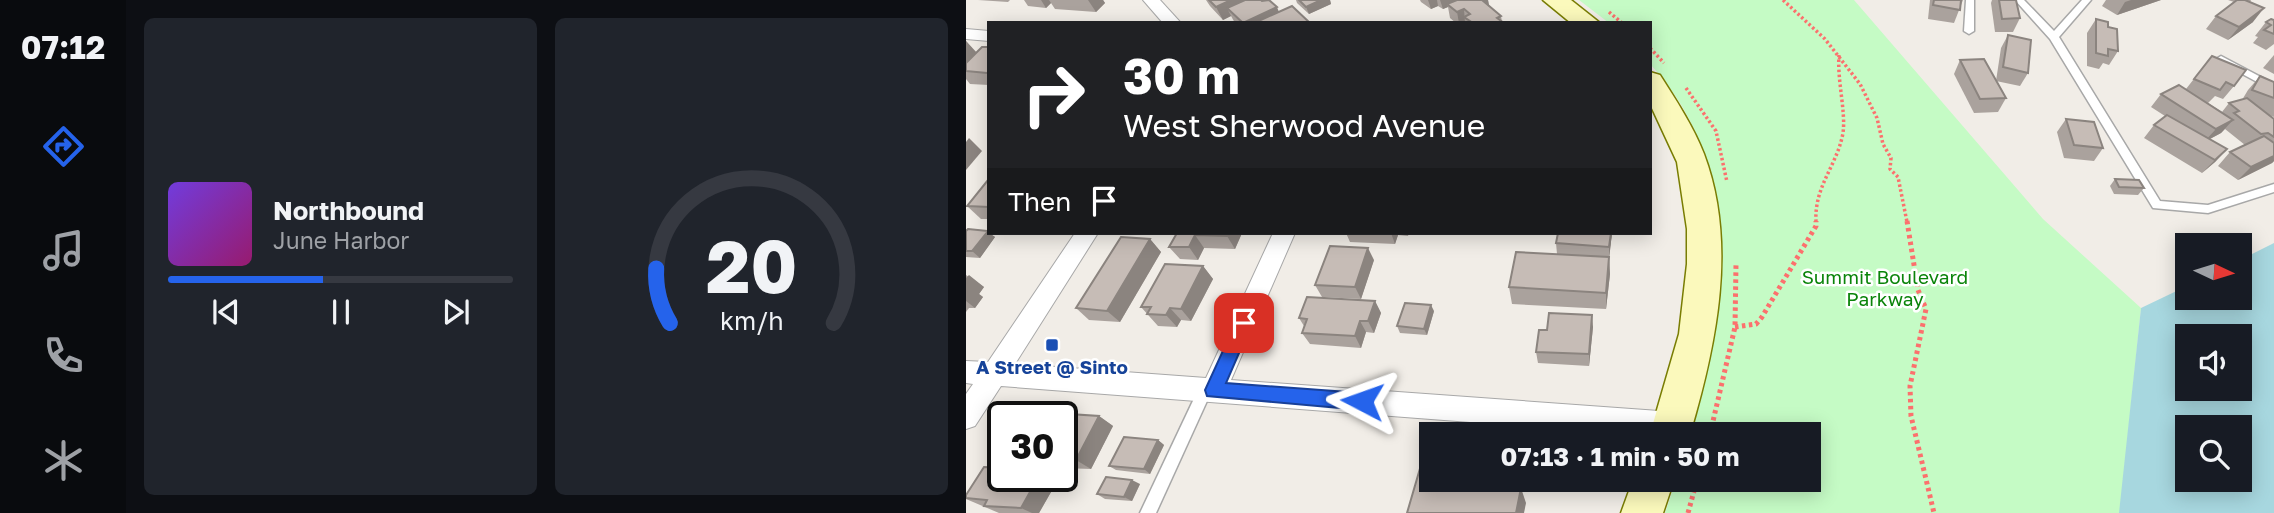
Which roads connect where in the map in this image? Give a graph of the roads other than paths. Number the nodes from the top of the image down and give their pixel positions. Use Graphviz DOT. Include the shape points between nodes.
graph roads {
  1 [pos="1150,0"];
  2 [pos="1555,0"];
  3 [pos="1970,0"];
  4 [pos="2019,0"];
  5 [pos="2087,0"];
  6 [pos="1171,21"];
  7 [pos="1585,21"];
  8 [pos="1969,31"];
  9 [pos="966,34"];
  10 [pos="987,36"];
  11 [pos="2054,37"];
  12 [pos="2221,59"];
  13 [pos="1652,85"];
  14 [pos="2274,88"];
  15 [pos="2274,188"];
  16 [pos="1086,235"];
  17 [pos="1283,235"];
  18 [pos="966,372"];
  19 [pos="994,374"];
  20 [pos="1210,390"];
  21 [pos="966,417"];
  22 [pos="1588,422"];
  23 [pos="1673,422"];
  24 [pos="1650,492"];
  25 [pos="1148,513"];
  26 [pos="1642,513"];
  1 -- 6 [label="street"];
  2 -- 7 [label="street"];
  3 -- 8 [label="lane"];
  4 -- 11 [label="lane"];
  5 -- 11 [label="lane"];
  9 -- 10 [label="street"];
  11 -- 15 [label="lane" via="2157,205 2208,209"];
  12 -- 14 [label="lane"];
  13 -- 23 [label="street" via="1691,160 1702,208 1705,274 1694,343"];
  16 -- 19 [label="street"];
  17 -- 20 [label="street"];
  18 -- 19 [label="street"];
  19 -- 20 [label="street"];
  19 -- 21 [label="street"];
  20 -- 22 [label="street"];
  20 -- 25 [label="lane"];
  24 -- 26 [label="street"];
}
